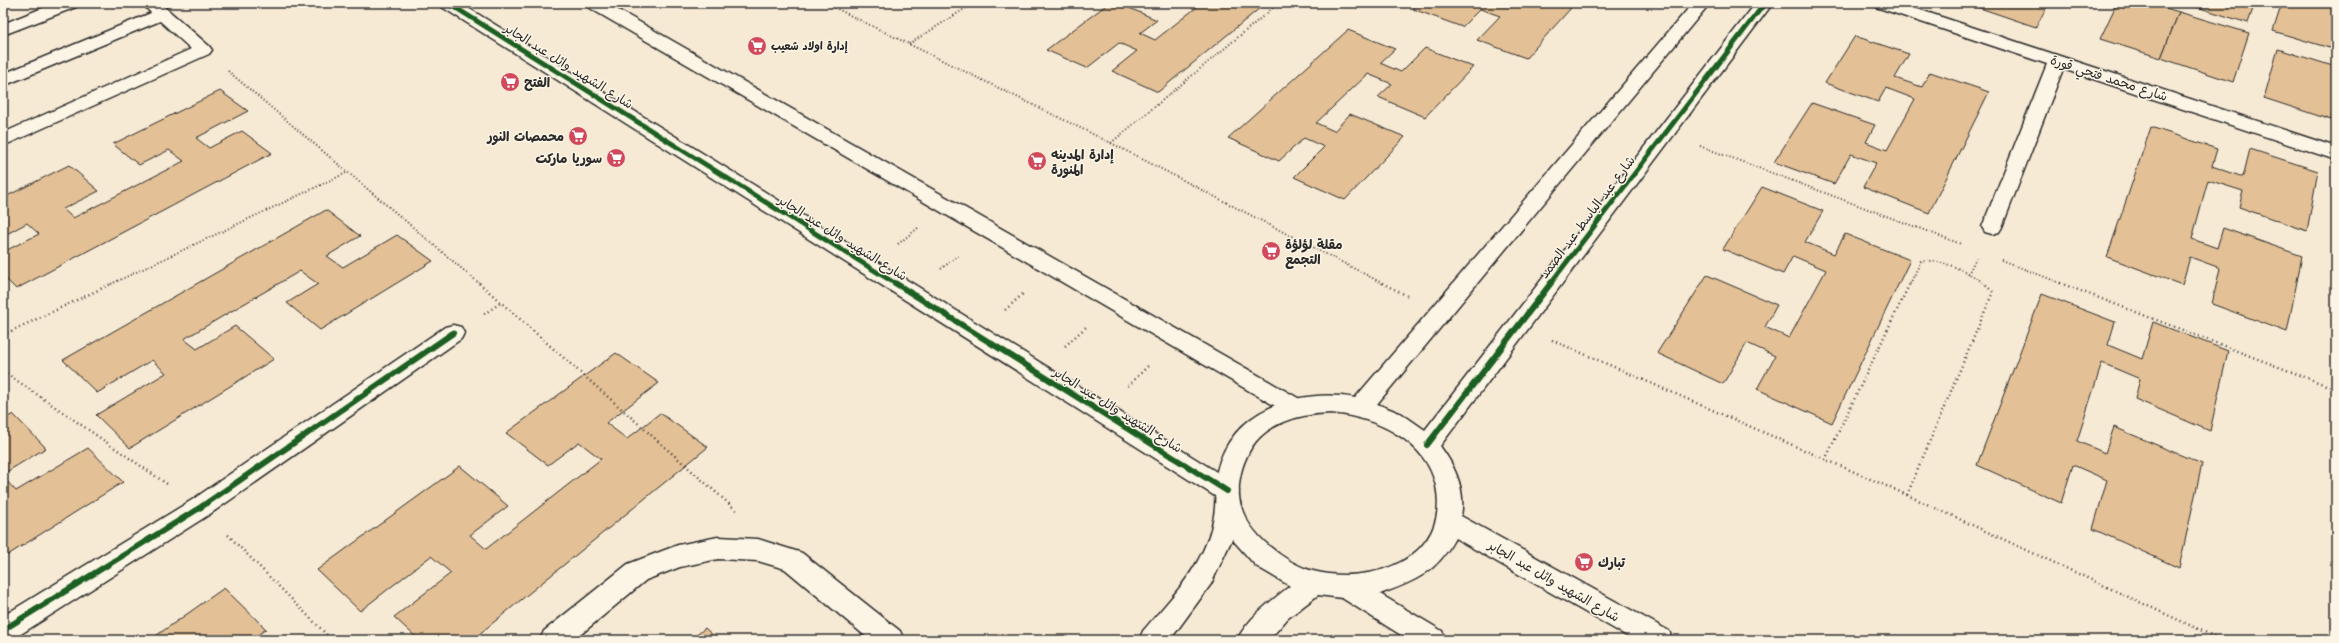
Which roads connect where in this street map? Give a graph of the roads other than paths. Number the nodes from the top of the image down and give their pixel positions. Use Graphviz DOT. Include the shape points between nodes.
graph roads {
  1 [pos="70,3"];
  2 [pos="448,3"];
  3 [pos="594,3"];
  4 [pos="1702,3"];
  5 [pos="1766,3"];
  6 [pos="1882,3"];
  7 [pos="157,8"];
  8 [pos="3,30"];
  9 [pos="2058,61"];
  10 [pos="3,81"];
  11 [pos="3,140"];
  12 [pos="2336,154"];
  13 [pos="1992,228"];
  14 [pos="453,333"];
  15 [pos="1361,407"];
  16 [pos="1297,408"];
  17 [pos="1427,445"];
  18 [pos="1228,499"];
  19 [pos="1450,522"];
  20 [pos="1314,583"];
  21 [pos="1347,587"];
  22 [pos="3,630"];
  23 [pos="554,640"];
  24 [pos="890,640"];
  25 [pos="1153,640"];
  26 [pos="1251,640"];
  27 [pos="1432,640"];
  28 [pos="1659,640"];
  1 -- 8 [label="street"];
  2 -- 18 [label="street, شارع الشهيد وائل عبد الجابر" via="1038,372"];
  3 -- 16 [label="street"];
  4 -- 15 [label="street"];
  5 -- 17 [label="street, شارع عبد الباسط عبد الصمد"];
  6 -- 9 [label="street, شارع محمد فتحي قورة"];
  7 -- 10 [label="street"];
  7 -- 11 [label="street" via="204,50"];
  9 -- 12 [label="street, شارع محمد فتحي قورة"];
  9 -- 13 [label="street"];
  14 -- 22 [label="street" via="201,508"];
  15 -- 16 [label="street" via="1312,404"];
  15 -- 17 [label="street" via="1386,416 1408,429"];
  16 -- 18 [label="street" via="1260,424 1241,443 1230,465"];
  17 -- 19 [label="street" via="1443,468 1451,495"];
  18 -- 20 [label="street" via="1240,531 1258,553 1284,571"];
  18 -- 25 [label="street" via="1215,551 1191,595"];
  19 -- 21 [label="street" via="1438,546 1418,567 1389,581"];
  19 -- 28 [label="street, شارع الشهيد وائل عبد الجابر"];
  20 -- 21 [label="street"];
  20 -- 26 [label="street" via="1279,610"];
  21 -- 27 [label="street"];
  23 -- 24 [label="street" via="637,572 678,556 718,548 758,550 793,561"];
}
